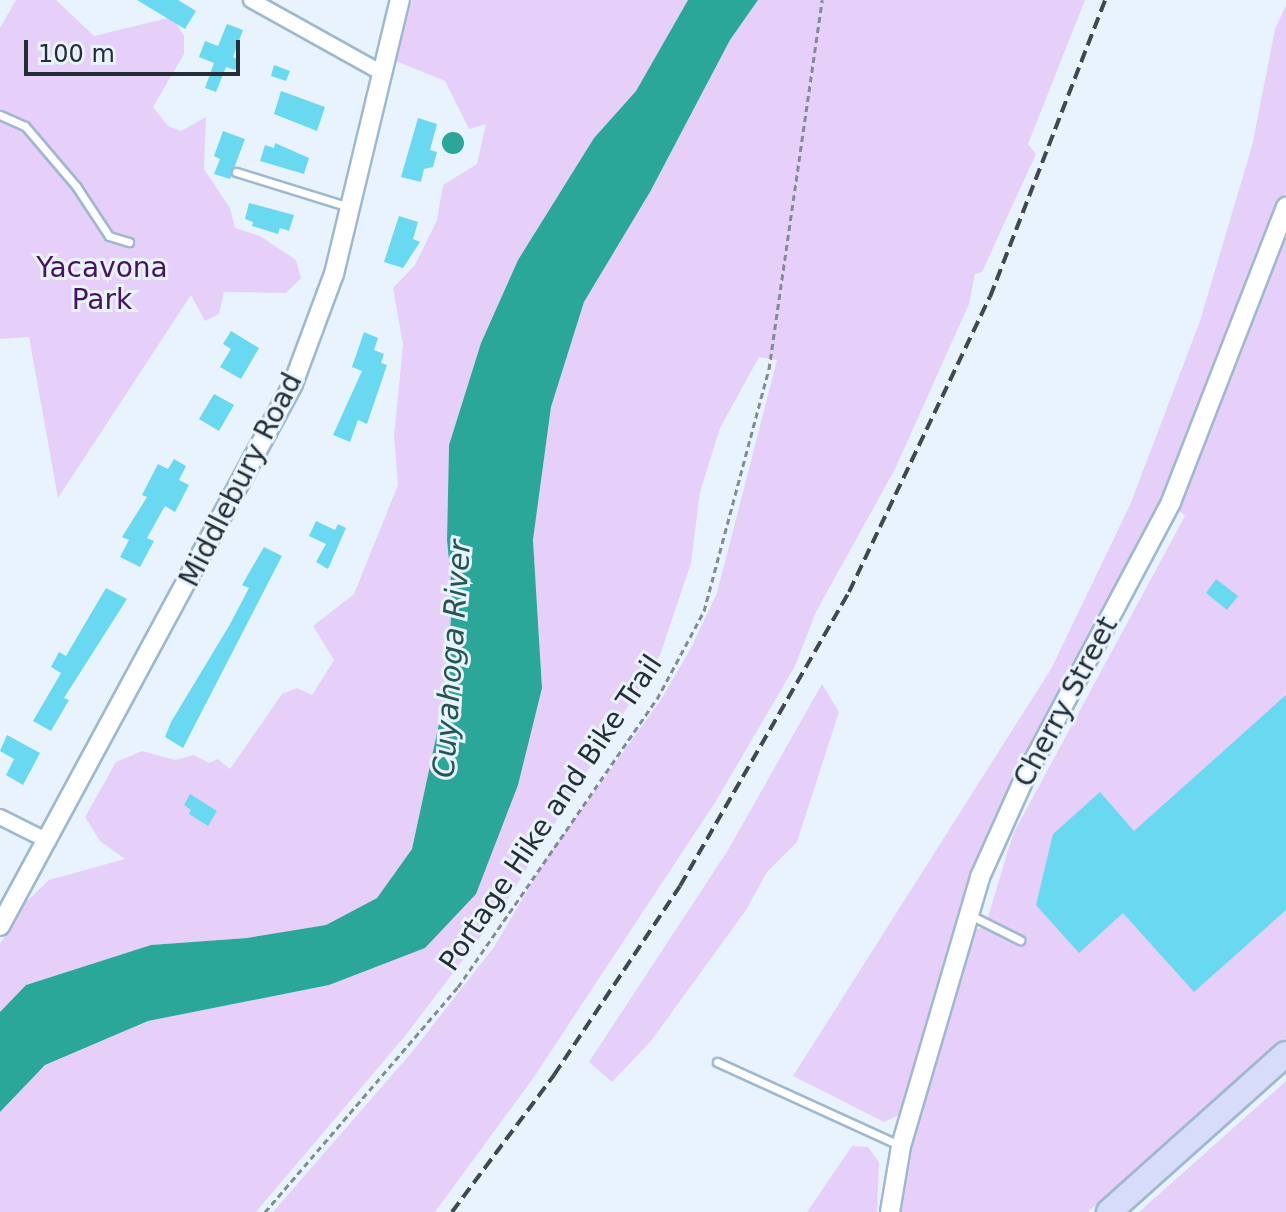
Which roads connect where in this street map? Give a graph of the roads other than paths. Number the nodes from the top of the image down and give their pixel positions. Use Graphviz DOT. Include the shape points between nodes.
graph roads {
  1 [pos="251,0"];
  2 [pos="400,0"];
  3 [pos="384,74"];
  4 [pos="0,115"];
  5 [pos="236,172"];
  6 [pos="351,208"];
  7 [pos="1286,209"];
  8 [pos="129,242"];
  9 [pos="0,817"];
  10 [pos="48,841"];
  11 [pos="966,914"];
  12 [pos="0,926"];
  13 [pos="1020,940"];
  14 [pos="1286,1054"];
  15 [pos="717,1062"];
  16 [pos="901,1146"];
  17 [pos="890,1212"];
  18 [pos="1109,1212"];
  1 -- 3 [label="street"];
  2 -- 3 [label="street, Middlebury Road"];
  3 -- 6 [label="street, Middlebury Road"];
  4 -- 8 [label="lane" via="25,126 76,186 109,236"];
  5 -- 6 [label="lane"];
  6 -- 10 [label="street, Middlebury Road" via="311,339 271,428"];
  7 -- 11 [label="street, Cherry Street" via="1171,502 1008,811"];
  9 -- 10 [label="street"];
  10 -- 12 [label="street, Middlebury Road"];
  11 -- 13 [label="lane"];
  11 -- 16 [label="street, Cherry Street"];
  14 -- 18 [label="main road"];
  15 -- 16 [label="lane"];
  16 -- 17 [label="street, Cherry Street"];
}
